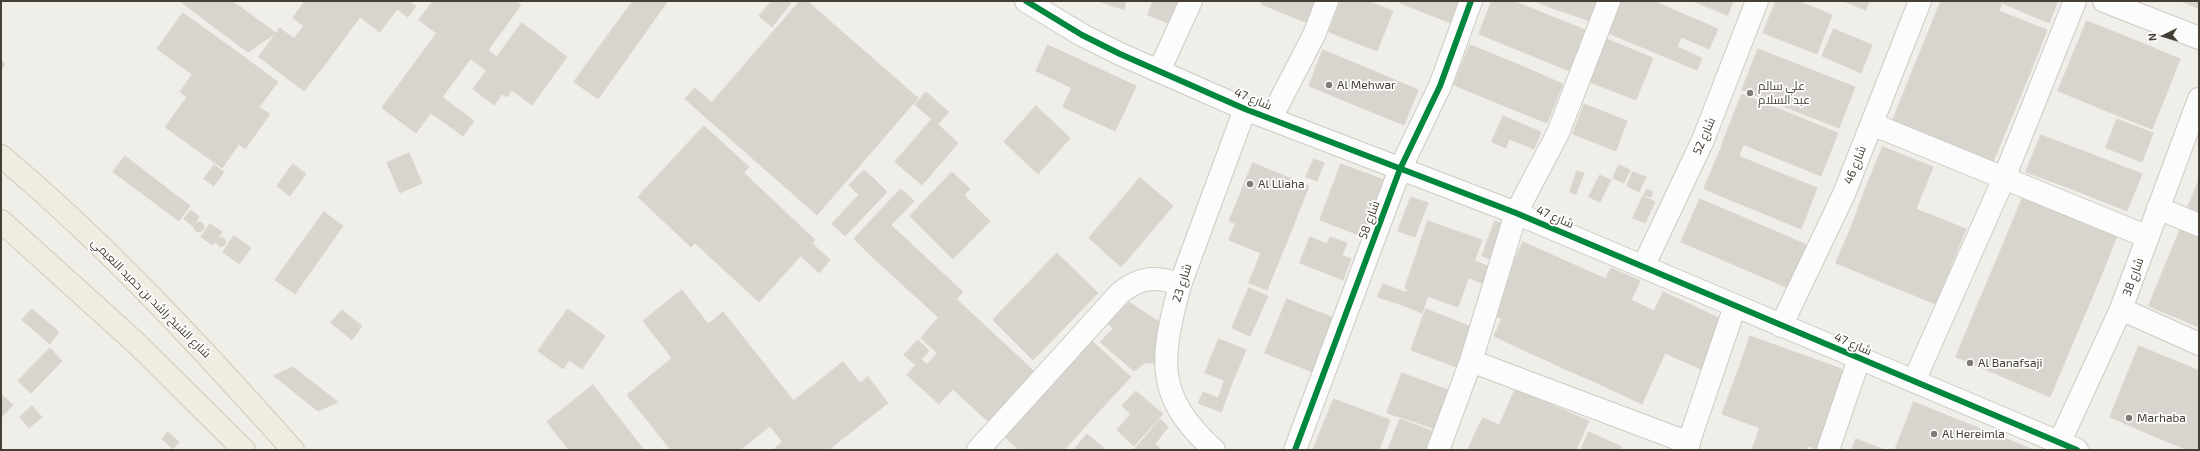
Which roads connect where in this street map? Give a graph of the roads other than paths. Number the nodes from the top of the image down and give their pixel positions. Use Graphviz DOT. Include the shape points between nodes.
graph roads {
  1 [pos="1026,1"];
  2 [pos="1191,1"];
  3 [pos="1327,1"];
  4 [pos="1471,1"];
  5 [pos="1609,1"];
  6 [pos="1757,1"];
  7 [pos="1920,1"];
  8 [pos="2075,1"];
  9 [pos="2104,1"];
  10 [pos="1048,7"];
  11 [pos="2199,38"];
  12 [pos="1159,71"];
  13 [pos="2198,104"];
  14 [pos="1246,109"];
  15 [pos="1271,118"];
  16 [pos="1872,124"];
  17 [pos="1,156"];
  18 [pos="1400,169"];
  19 [pos="2004,178"];
  20 [pos="2158,208"];
  21 [pos="1516,212"];
  22 [pos="1,221"];
  23 [pos="2199,225"];
  24 [pos="2148,237"];
  25 [pos="1643,267"];
  26 [pos="1180,285"];
  27 [pos="1735,306"];
  28 [pos="2121,309"];
  29 [pos="1781,326"];
  30 [pos="2199,344"];
  31 [pos="1859,359"];
  32 [pos="1471,360"];
  33 [pos="1914,382"];
  34 [pos="1688,447"];
  35 [pos="2064,447"];
  36 [pos="244,450"];
  37 [pos="292,450"];
  38 [pos="978,450"];
  39 [pos="1214,450"];
  40 [pos="1295,450"];
  41 [pos="1438,450"];
  42 [pos="1828,450"];
  1 -- 10 [label="street, شارع 47"];
  2 -- 12 [label="street"];
  3 -- 15 [label="street" via="1314,35"];
  4 -- 18 [label="street, شارع 58" via="1440,86"];
  5 -- 21 [label="street" via="1558,133"];
  6 -- 25 [label="street, شارع 52" via="1703,140"];
  7 -- 16 [label="street, شارع 46"];
  8 -- 19 [label="street"];
  9 -- 11 [label="street"];
  10 -- 12 [label="street, شارع 47" via="1088,38"];
  12 -- 14 [label="street, شارع 47"];
  13 -- 20 [label="street, شارع 38"];
  14 -- 15 [label="street, شارع 47"];
  14 -- 26 [label="street, شارع 23"];
  15 -- 18 [label="street, شارع 47"];
  16 -- 19 [label="street"];
  16 -- 29 [label="street, شارع 46" via="1844,194"];
  17 -- 37 [label="main road, شارع الشيخ راشد بن حميد النعيمي" via="66,213 178,324"];
  18 -- 21 [label="street, شارع 47"];
  18 -- 40 [label="street, شارع 58"];
  19 -- 24 [label="street"];
  19 -- 33 [label="street"];
  20 -- 23 [label="street"];
  20 -- 24 [label="street, شارع 38"];
  21 -- 25 [label="street, شارع 47"];
  21 -- 32 [label="street"];
  22 -- 36 [label="main road" via="136,342"];
  24 -- 28 [label="street, شارع 38"];
  25 -- 27 [label="street, شارع 47"];
  26 -- 38 [label="street" via="1155,278 1142,279 1130,284"];
  26 -- 39 [label="street, شارع 23" via="1167,342 1166,379 1180,413 1191,428"];
  27 -- 29 [label="street, شارع 47"];
  27 -- 34 [label="street"];
  28 -- 30 [label="street"];
  28 -- 35 [label="street, شارع 38"];
  29 -- 31 [label="street, شارع 47"];
  31 -- 33 [label="street, شارع 47"];
  31 -- 42 [label="street"];
  32 -- 34 [label="street"];
  32 -- 41 [label="street"];
  33 -- 35 [label="street, شارع 47"];
}
